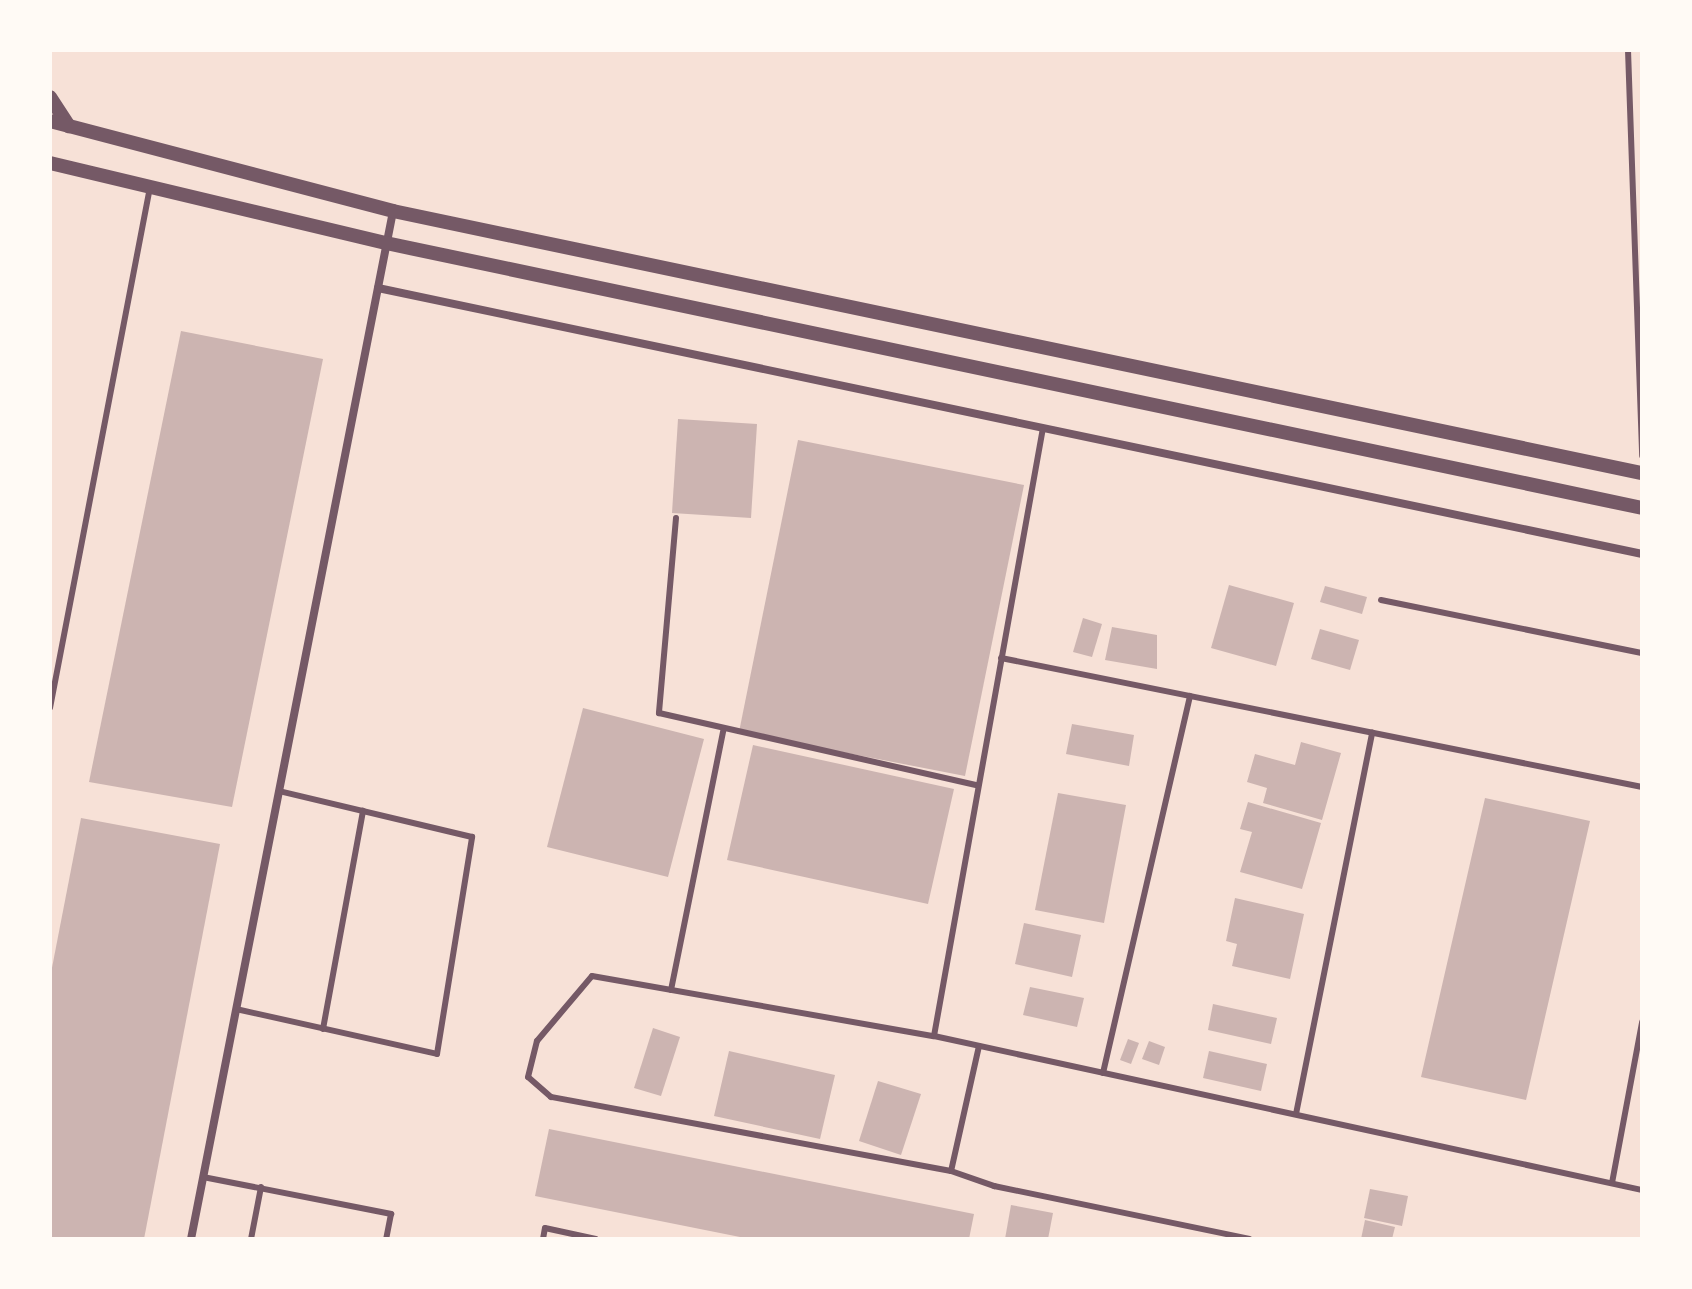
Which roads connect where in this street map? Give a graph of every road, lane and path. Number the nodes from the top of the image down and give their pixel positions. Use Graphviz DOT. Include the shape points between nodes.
graph roads {
  1 [pos="1628,50"];
  2 [pos="50,97"];
  3 [pos="50,121"];
  4 [pos="69,126"];
  5 [pos="54,168"];
  6 [pos="150,184"];
  7 [pos="393,211"];
  8 [pos="386,243"];
  9 [pos="378,288"];
  10 [pos="1043,428"];
  11 [pos="1642,456"];
  12 [pos="1642,473"];
  13 [pos="1642,508"];
  14 [pos="676,518"];
  15 [pos="1642,554"];
  16 [pos="1381,600"];
  17 [pos="1642,653"];
  18 [pos="1001,658"];
  19 [pos="1190,696"];
  20 [pos="50,708"];
  21 [pos="723,731"];
  22 [pos="1372,733"];
  23 [pos="977,785"];
  24 [pos="1642,787"];
  25 [pos="279,791"];
  26 [pos="363,811"];
  27 [pos="671,990"];
  28 [pos="236,1009"];
  29 [pos="1642,1022"];
  30 [pos="323,1029"];
  31 [pos="934,1036"];
  32 [pos="979,1046"];
  33 [pos="1103,1073"];
  34 [pos="1296,1114"];
  35 [pos="951,1171"];
  36 [pos="203,1177"];
  37 [pos="1612,1183"];
  38 [pos="261,1187"];
  39 [pos="1642,1190"];
  40 [pos="191,1239"];
  41 [pos="251,1239"];
  42 [pos="386,1239"];
  43 [pos="543,1239"];
  44 [pos="596,1239"];
  45 [pos="1250,1239"];
  1 -- 11 [label="lane"];
  2 -- 4 [label="street"];
  3 -- 4 [label="street"];
  4 -- 7 [label="street"];
  5 -- 6 [label="street"];
  6 -- 8 [label="street"];
  6 -- 20 [label="lane"];
  7 -- 8 [label="street"];
  7 -- 12 [label="street"];
  8 -- 9 [label="street"];
  8 -- 13 [label="street"];
  9 -- 10 [label="street"];
  9 -- 25 [label="street"];
  10 -- 15 [label="street"];
  10 -- 18 [label="lane"];
  14 -- 21 [label="lane" via="659,713"];
  16 -- 17 [label="lane"];
  18 -- 19 [label="lane"];
  18 -- 23 [label="lane"];
  19 -- 22 [label="lane"];
  19 -- 33 [label="lane"];
  21 -- 23 [label="lane"];
  21 -- 27 [label="lane"];
  22 -- 24 [label="lane"];
  22 -- 34 [label="lane"];
  23 -- 31 [label="lane"];
  25 -- 26 [label="lane"];
  25 -- 28 [label="street"];
  26 -- 30 [label="lane"];
  26 -- 30 [label="lane" via="472,837 437,1054"];
  27 -- 31 [label="lane"];
  27 -- 35 [label="lane" via="592,976 537,1041 528,1077 551,1097"];
  28 -- 30 [label="lane"];
  28 -- 36 [label="street"];
  29 -- 37 [label="lane"];
  31 -- 32 [label="lane"];
  32 -- 33 [label="lane"];
  32 -- 35 [label="lane"];
  33 -- 34 [label="lane"];
  34 -- 37 [label="lane"];
  35 -- 45 [label="lane" via="994,1186"];
  36 -- 38 [label="lane"];
  36 -- 40 [label="street"];
  37 -- 39 [label="lane"];
  38 -- 41 [label="lane"];
  38 -- 42 [label="lane" via="391,1214"];
  43 -- 44 [label="lane" via="545,1228"];
}
